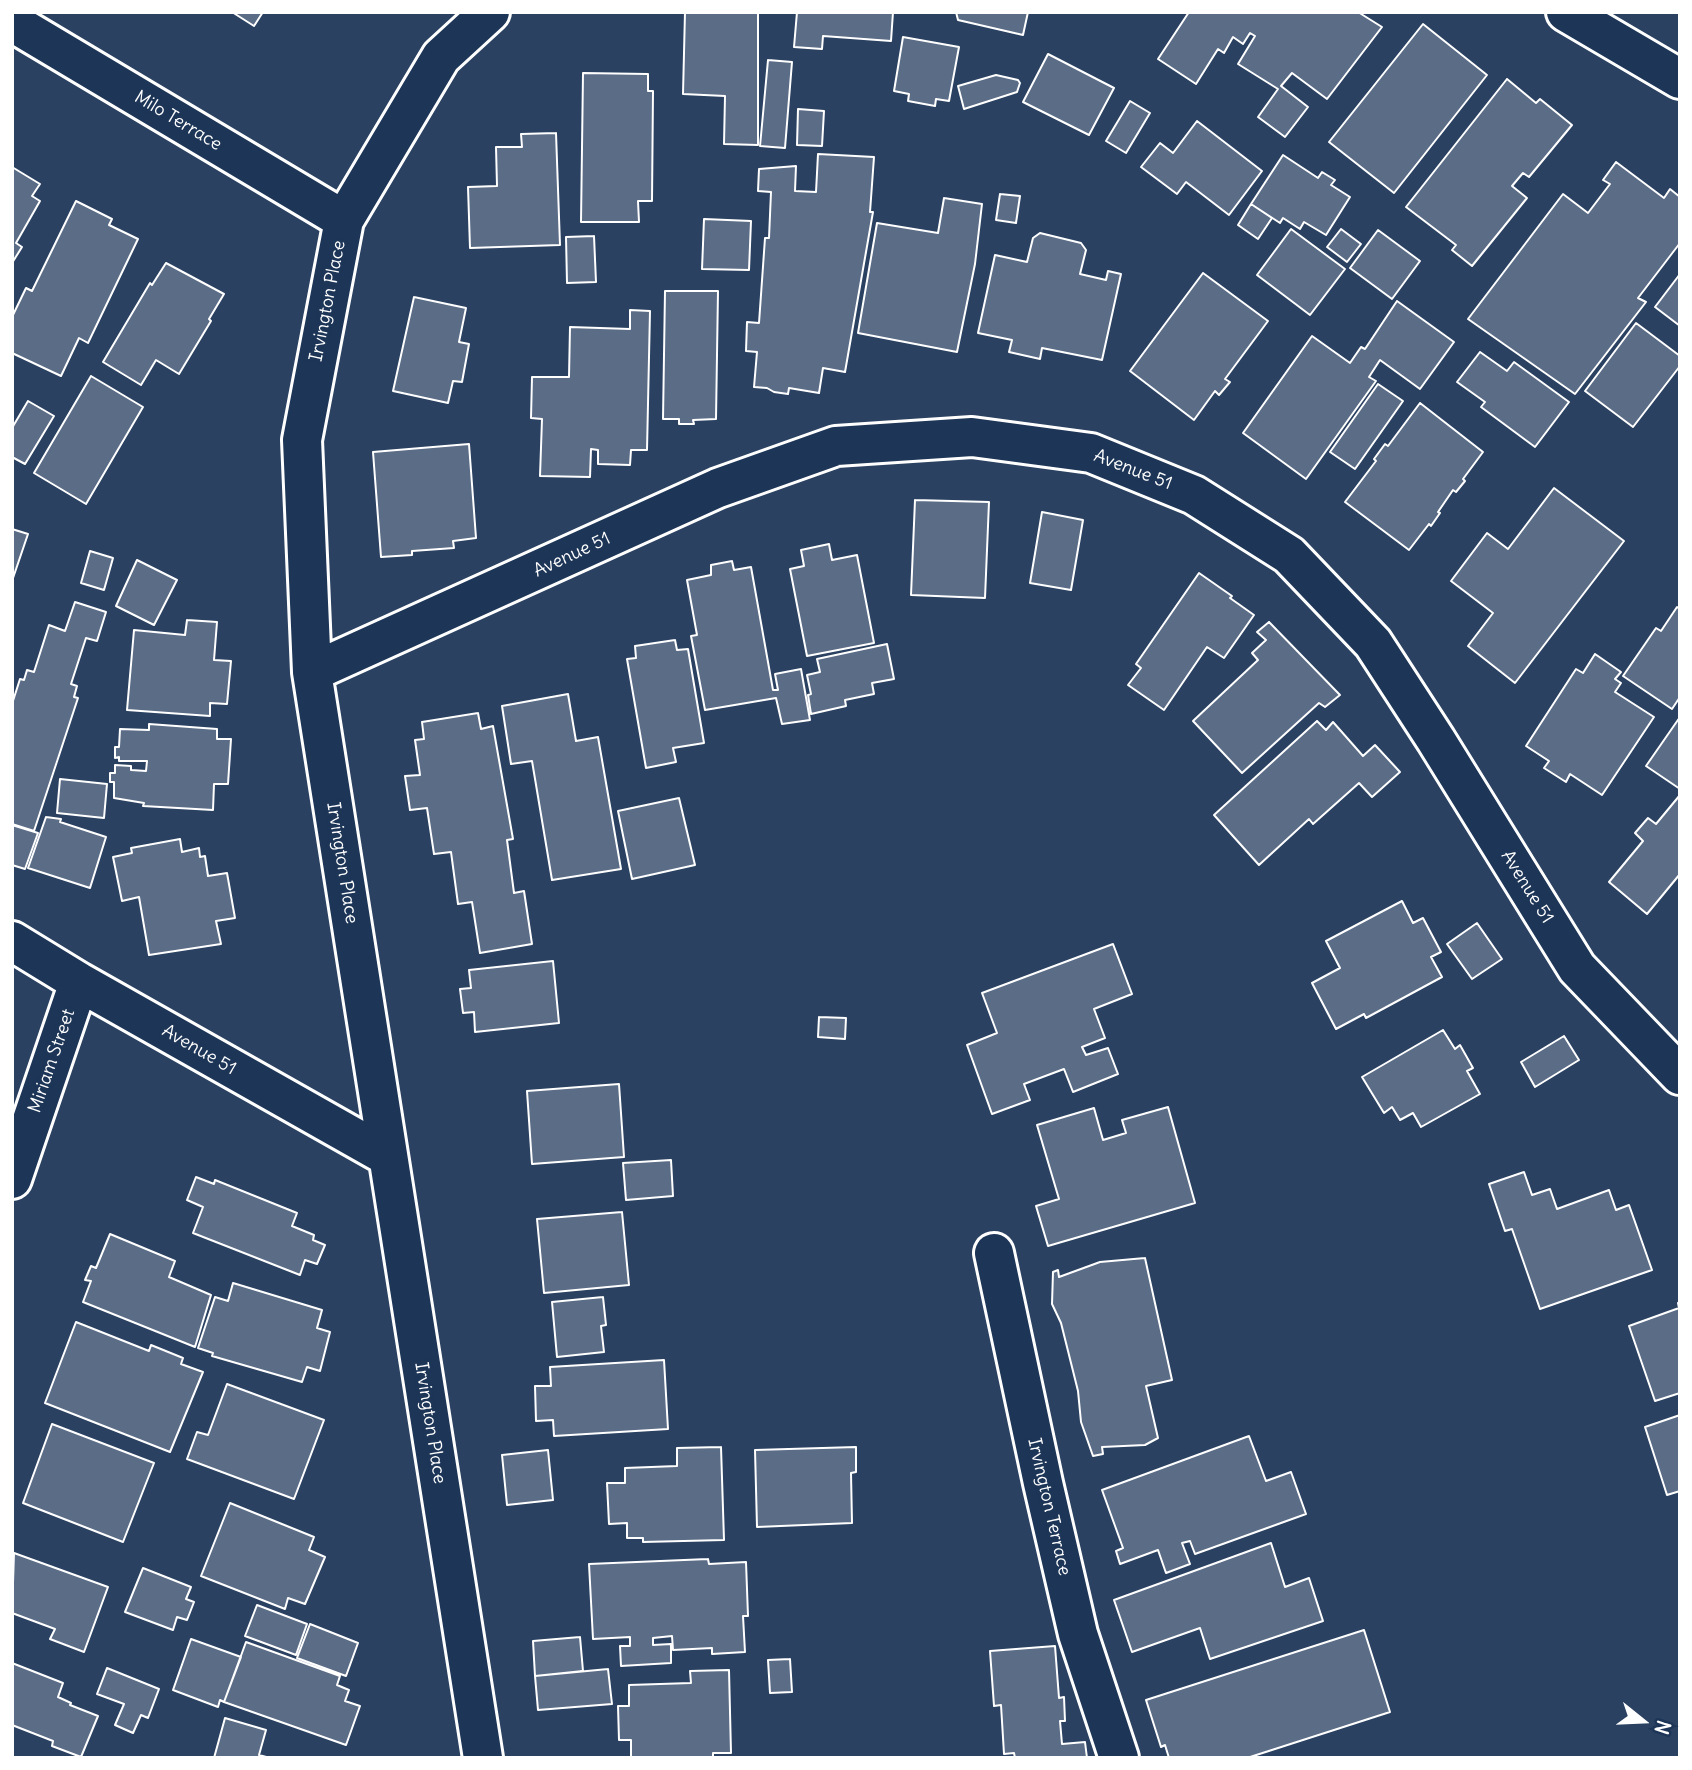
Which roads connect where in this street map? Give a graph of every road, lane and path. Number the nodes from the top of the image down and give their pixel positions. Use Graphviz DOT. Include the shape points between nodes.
graph roads {
  1 [pos="490,12"];
  2 [pos="1566,12"];
  3 [pos="12,22"];
  4 [pos="1612,24"];
  5 [pos="1680,79"];
  6 [pos="344,220"];
  7 [pos="312,672"];
  8 [pos="12,941"];
  9 [pos="79,982"];
  10 [pos="1680,1075"];
  11 [pos="387,1157"];
  12 [pos="12,1179"];
  13 [pos="994,1253"];
  14 [pos="483,1758"];
  15 [pos="1119,1758"];
  1 -- 6 [label="street, Irvington Place" via="441,57"];
  2 -- 4 [label="street"];
  3 -- 6 [label="street, Milo Terrace"];
  4 -- 5 [label="street"];
  6 -- 7 [label="street, Irvington Place" via="302,440"];
  7 -- 10 [label="street, Avenue 51" via="718,488 836,446 972,437 1091,453 1194,495 1289,555 1373,643 1577,968"];
  7 -- 11 [label="street, Irvington Place"];
  8 -- 9 [label="street, Avenue 51"];
  9 -- 11 [label="street, Avenue 51"];
  9 -- 12 [label="street, Miriam Street"];
  11 -- 14 [label="street, Irvington Place"];
  13 -- 15 [label="street, Irvington Terrace" via="1078,1634"];
}
